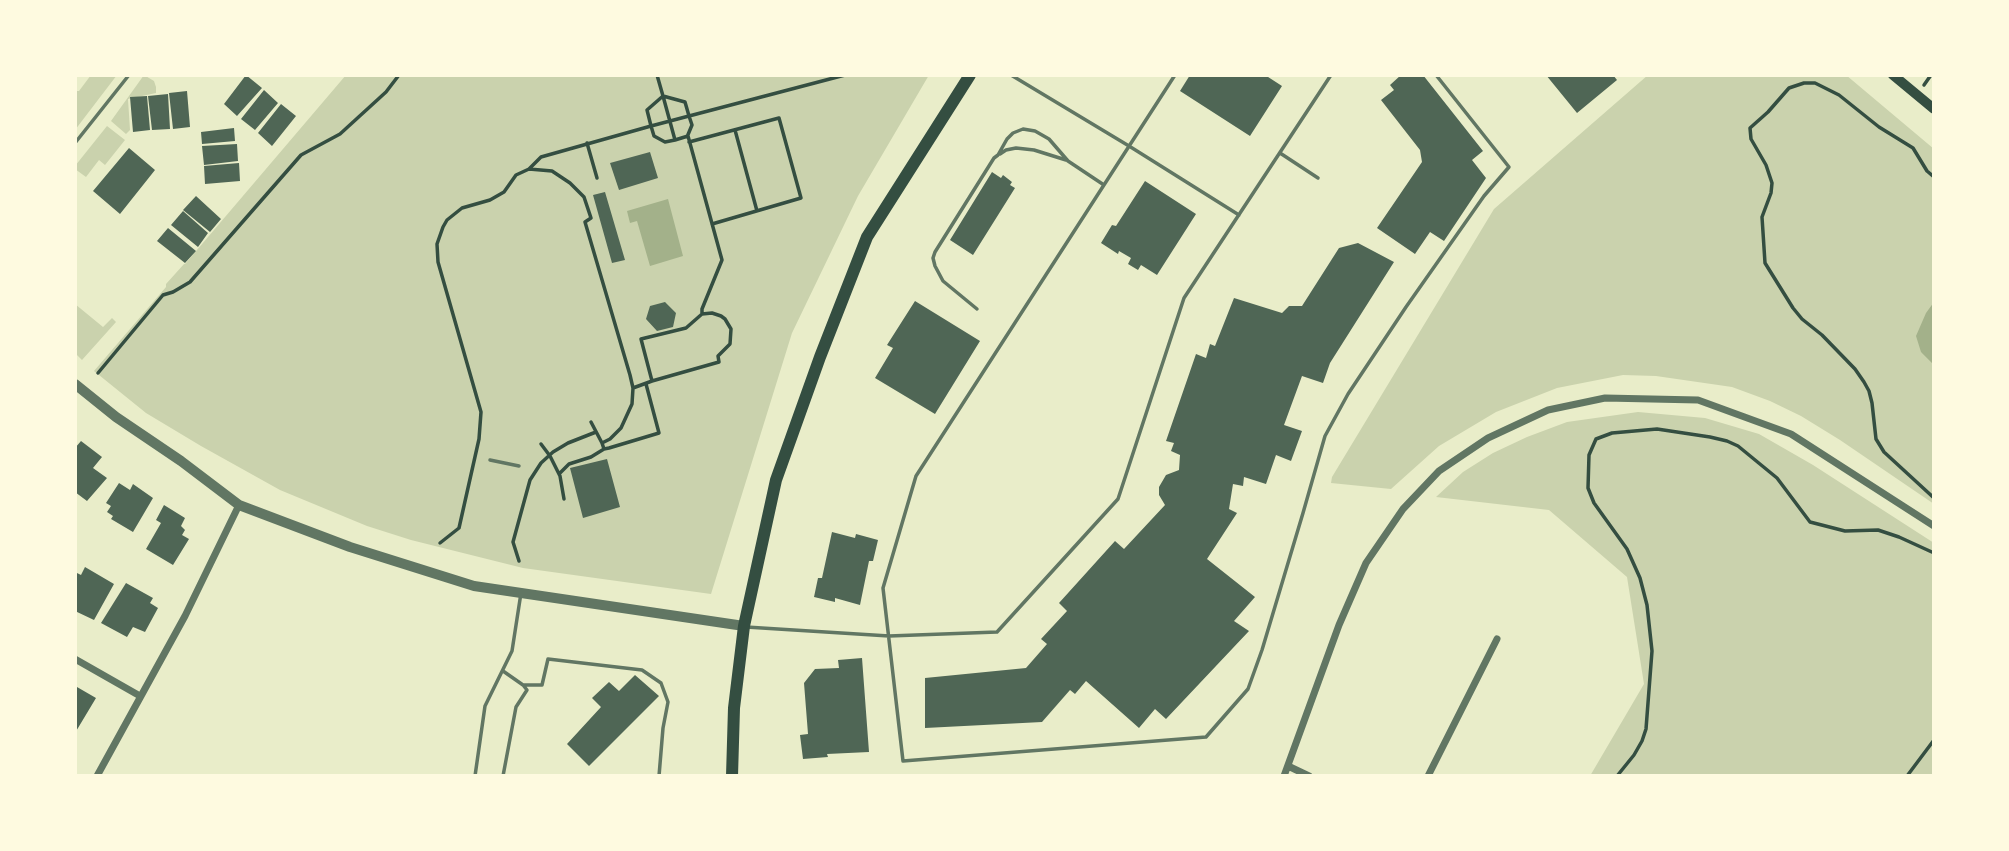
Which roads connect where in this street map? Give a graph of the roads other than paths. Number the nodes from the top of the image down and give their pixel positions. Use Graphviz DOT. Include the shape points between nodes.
graph roads {
  1 [pos="129,75"];
  2 [pos="970,75"];
  3 [pos="1011,75"];
  4 [pos="1175,75"];
  5 [pos="1331,75"];
  6 [pos="1436,75"];
  7 [pos="1893,75"];
  8 [pos="1934,109"];
  9 [pos="75,143"];
  10 [pos="1129,146"];
  11 [pos="1280,153"];
  12 [pos="998,155"];
  13 [pos="1068,161"];
  14 [pos="1318,178"];
  15 [pos="1104,185"];
  16 [pos="1239,215"];
  17 [pos="977,309"];
  18 [pos="75,384"];
  19 [pos="490,460"];
  20 [pos="519,466"];
  21 [pos="239,505"];
  22 [pos="1934,526"];
  23 [pos="522,593"];
  24 [pos="744,626"];
  25 [pos="889,636"];
  26 [pos="1497,639"];
  27 [pos="75,659"];
  28 [pos="503,671"];
  29 [pos="523,685"];
  30 [pos="140,696"];
  31 [pos="1288,766"];
  32 [pos="97,776"];
  33 [pos="475,776"];
  34 [pos="503,776"];
  35 [pos="659,776"];
  36 [pos="732,776"];
  37 [pos="1284,776"];
  38 [pos="1310,776"];
  39 [pos="1428,776"];
  1 -- 9 [label="lane"];
  2 -- 24 [label="main road" via="867,237 776,480"];
  3 -- 10 [label="lane"];
  4 -- 10 [label="lane"];
  5 -- 11 [label="lane"];
  6 -- 25 [label="lane" via="1509,167 1483,196 1406,307 1325,436 1248,689 1206,737 903,761"];
  7 -- 8 [label="main road"];
  10 -- 15 [label="lane"];
  10 -- 16 [label="lane"];
  11 -- 14 [label="lane"];
  11 -- 16 [label="lane"];
  12 -- 13 [label="lane" via="1016,148"];
  12 -- 13 [label="lane" via="1013,133 1024,130 1049,139"];
  12 -- 17 [label="lane" via="933,258 943,281"];
  13 -- 15 [label="lane"];
  15 -- 25 [label="lane" via="916,476 883,589"];
  16 -- 25 [label="lane" via="1184,298 1118,499 997,632"];
  18 -- 21 [label="street"];
  19 -- 20 [label="lane"];
  21 -- 23 [label="street" via="350,547 474,586"];
  21 -- 30 [label="street"];
  22 -- 31 [label="street" via="1791,434 1698,400 1605,398 1548,410 1488,438 1439,471 1403,509 1366,563"];
  23 -- 24 [label="street"];
  23 -- 28 [label="lane" via="512,651"];
  24 -- 25 [label="lane"];
  24 -- 36 [label="main road"];
  26 -- 39 [label="street"];
  27 -- 30 [label="street"];
  28 -- 29 [label="lane"];
  28 -- 33 [label="lane" via="485,706"];
  29 -- 34 [label="lane" via="527,690 516,707"];
  29 -- 35 [label="lane" via="542,685 548,659 642,670 661,684 668,702"];
  30 -- 32 [label="street"];
  31 -- 37 [label="street"];
  31 -- 38 [label="street"];
}
